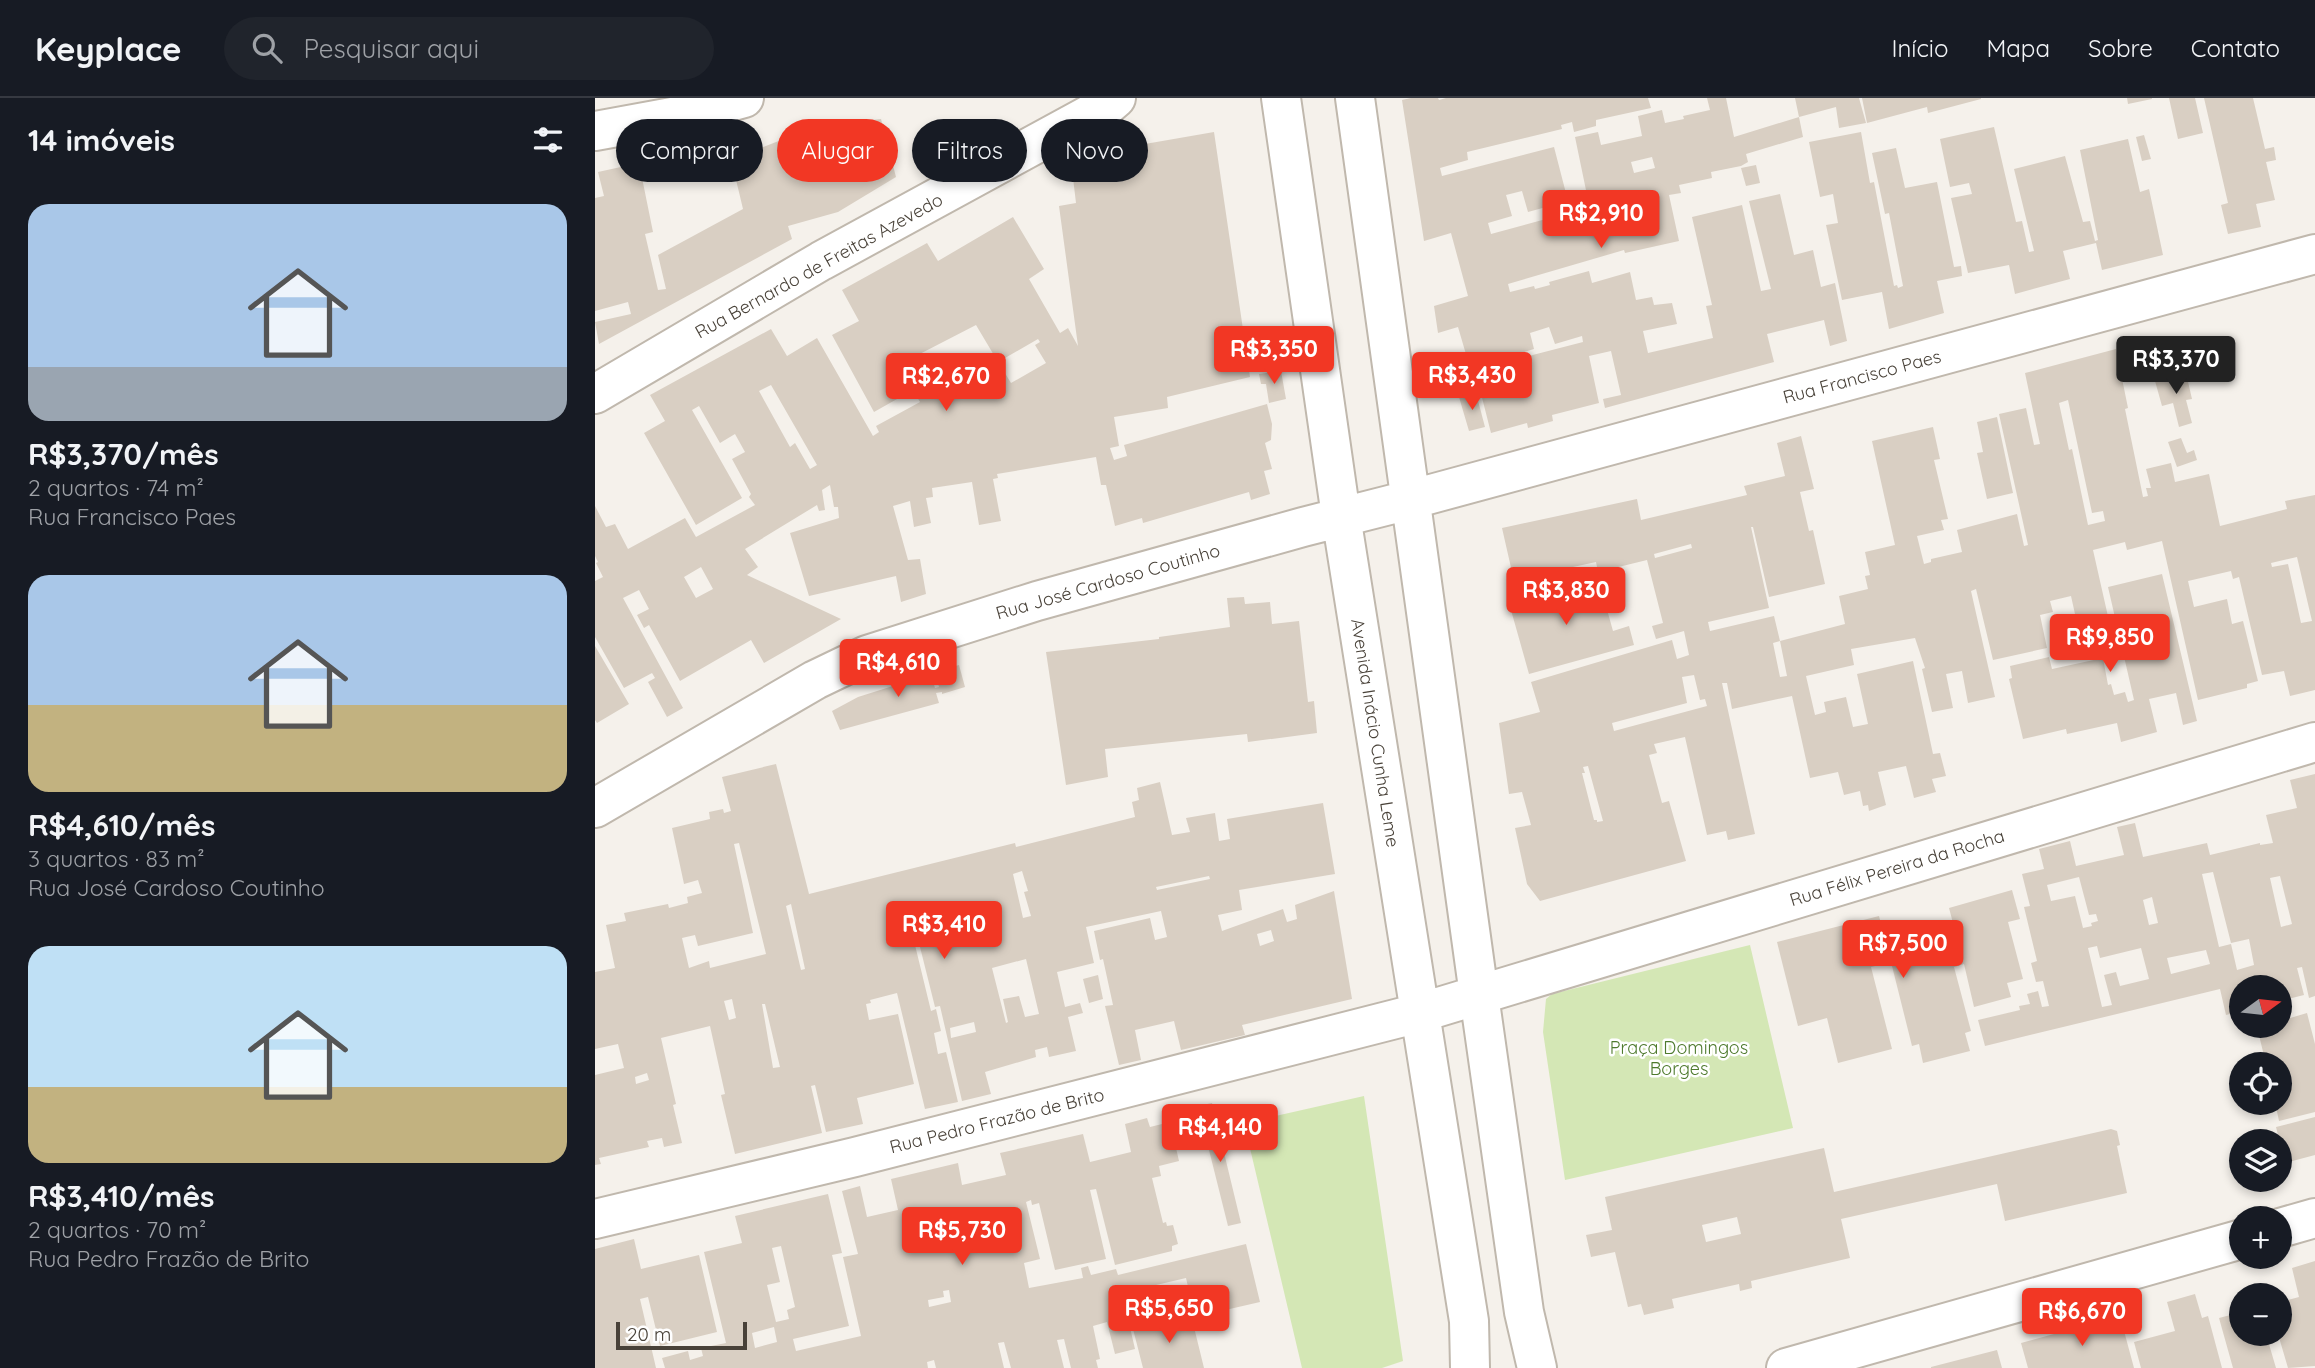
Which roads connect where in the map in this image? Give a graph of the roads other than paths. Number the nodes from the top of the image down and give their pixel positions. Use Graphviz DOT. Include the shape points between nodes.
graph roads {
  1 [pos="744,98"];
  2 [pos="1116,98"];
  3 [pos="1281,98"];
  4 [pos="1355,98"];
  5 [pos="681,106"];
  6 [pos="595,131"];
  7 [pos="2315,254"];
  8 [pos="595,394"];
  9 [pos="1409,500"];
  10 [pos="1341,516"];
  11 [pos="2315,742"];
  12 [pos="595,808"];
  13 [pos="1479,995"];
  14 [pos="1419,1013"];
  15 [pos="2315,1218"];
  16 [pos="595,1219"];
  17 [pos="2292,1225"];
  18 [pos="2229,1243"];
  19 [pos="1471,1368"];
  20 [pos="1537,1368"];
  21 [pos="1787,1368"];
  1 -- 5 [label="street"];
  2 -- 8 [label="street, Rua Bernardo de Freitas Azevedo" via="821,261"];
  3 -- 10 [label="street, Avenida Inácio Cunha Leme"];
  4 -- 9 [label="street"];
  5 -- 6 [label="street"];
  7 -- 9 [label="street, Rua Francisco Paes"];
  9 -- 10 [label="street, Rua José Cardoso Coutinho"];
  9 -- 13 [label="street"];
  10 -- 12 [label="street, Rua José Cardoso Coutinho" via="1037,601 867,655 815,680"];
  10 -- 14 [label="street, Avenida Inácio Cunha Leme"];
  11 -- 13 [label="street, Rua Félix Pereira da Rocha"];
  13 -- 14 [label="street, Rua Pedro Frazão de Brito"];
  13 -- 20 [label="street" via="1524,1312"];
  14 -- 16 [label="street, Rua Pedro Frazão de Brito"];
  14 -- 19 [label="street, Avenida Inácio Cunha Leme" via="1469,1321"];
  15 -- 17 [label="street"];
  18 -- 21 [label="street"];
}
